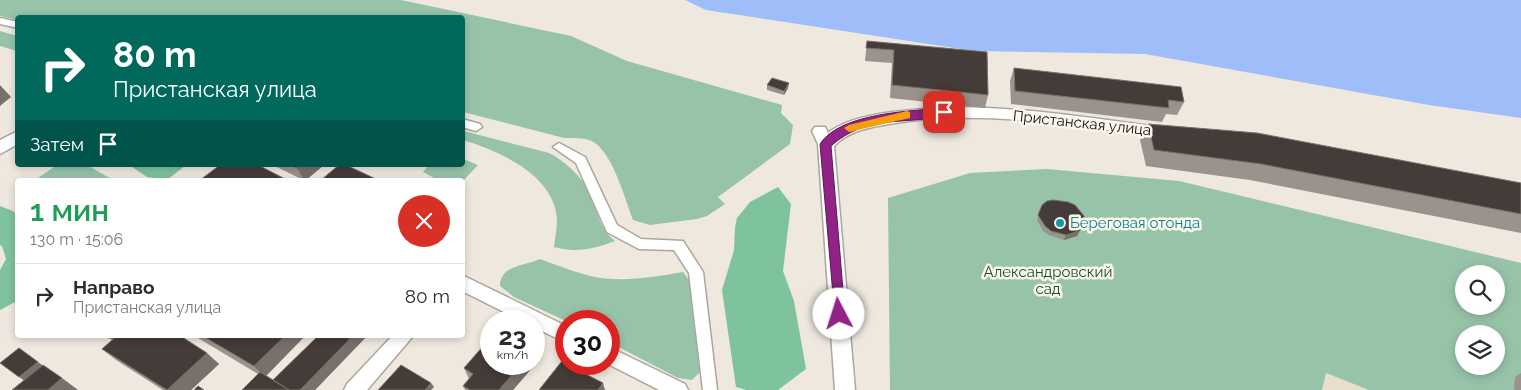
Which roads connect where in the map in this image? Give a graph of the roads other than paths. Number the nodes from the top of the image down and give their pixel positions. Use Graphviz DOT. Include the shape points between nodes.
graph roads {
  1 [pos="0,21"];
  2 [pos="15,24"];
  3 [pos="465,124"];
  4 [pos="476,127"];
  5 [pos="1179,134"];
  6 [pos="15,138"];
  7 [pos="559,147"];
  8 [pos="0,148"];
  9 [pos="465,284"];
  10 [pos="555,329"];
  11 [pos="403,338"];
  12 [pos="620,361"];
  13 [pos="354,390"];
  14 [pos="678,390"];
  15 [pos="710,390"];
  16 [pos="845,390"];
  1 -- 2 [label="street"];
  3 -- 4 [label="street"];
  5 -- 16 [label="street, Пристанская улица" via="1021,116 944,112 896,116 823,137"];
  6 -- 8 [label="street"];
  7 -- 15 [label="street" via="581,160 612,228 639,244 678,245 696,272"];
  9 -- 10 [label="street"];
  11 -- 13 [label="street"];
  12 -- 14 [label="street"];
}
